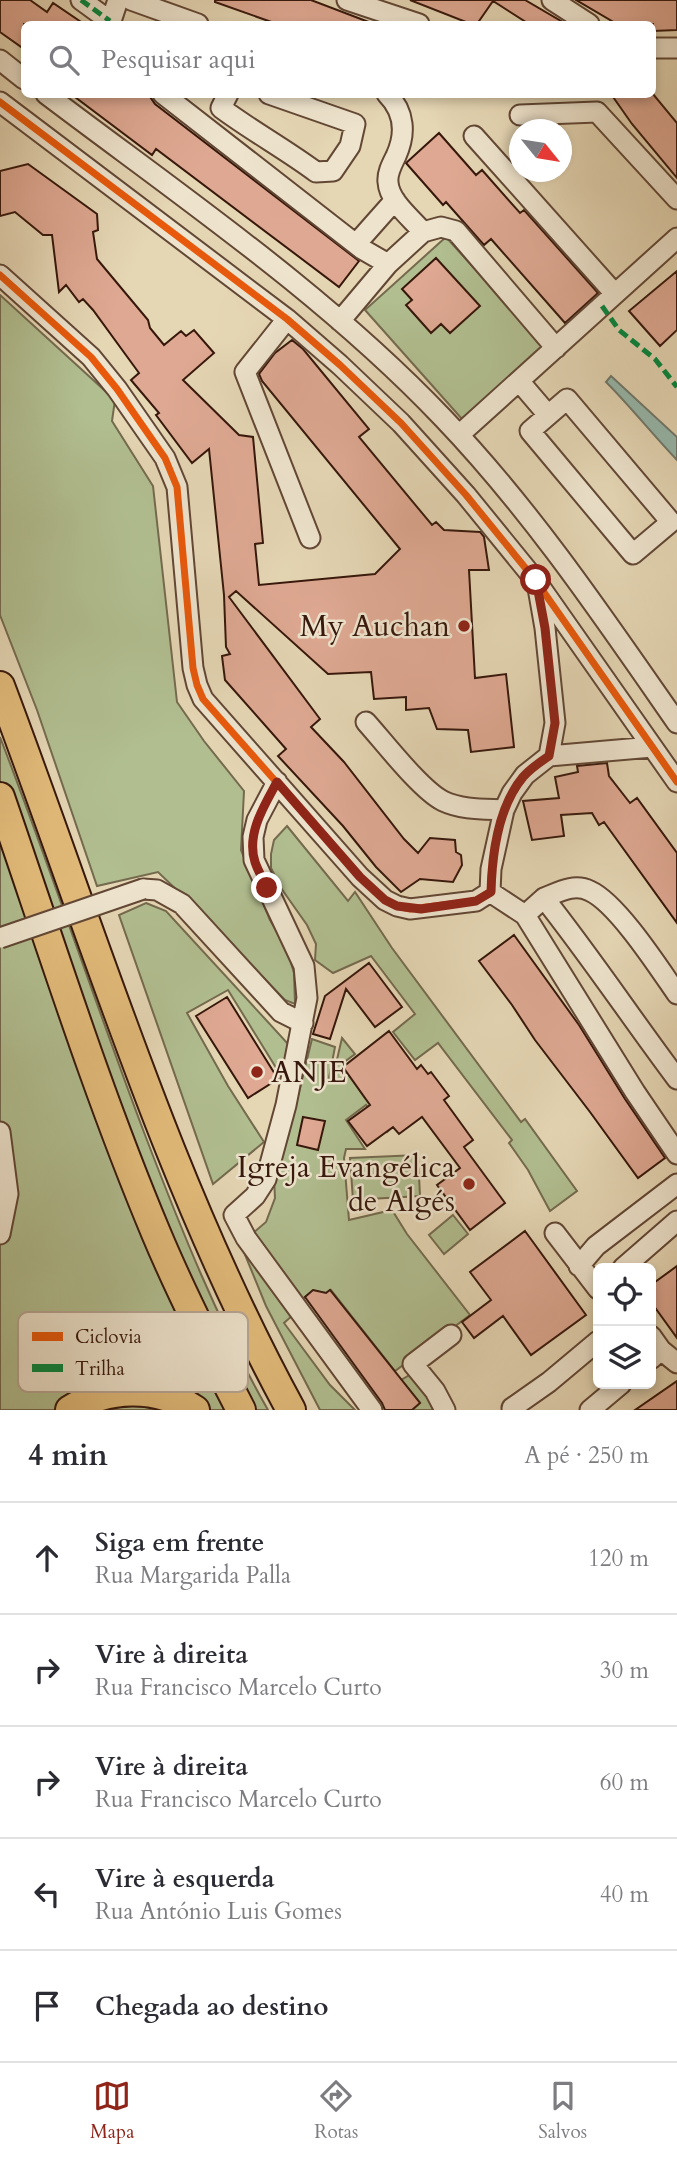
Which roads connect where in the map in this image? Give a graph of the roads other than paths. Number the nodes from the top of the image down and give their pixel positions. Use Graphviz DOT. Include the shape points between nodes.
graph roads {
  1 [pos="81,0"];
  2 [pos="118,0"];
  3 [pos="131,0"];
  4 [pos="347,0"];
  5 [pos="552,0"];
  6 [pos="107,21"];
  7 [pos="111,21"];
  8 [pos="190,21"];
  9 [pos="410,21"];
  10 [pos="584,21"];
  11 [pos="656,48"];
  12 [pos="677,48"];
  13 [pos="0,60"];
  14 [pos="21,77"];
  15 [pos="51,98"];
  16 [pos="168,98"];
  17 [pos="227,98"];
  18 [pos="280,98"];
  19 [pos="390,98"];
  20 [pos="0,102"];
  21 [pos="520,115"];
  22 [pos="474,136"];
  23 [pos="395,200"];
  24 [pos="677,200"];
  25 [pos="219,225"];
  26 [pos="423,232"];
  27 [pos="677,238"];
  28 [pos="356,244"];
  29 [pos="199,252"];
  30 [pos="387,264"];
  31 [pos="0,275"];
  32 [pos="615,293"];
  33 [pos="287,319"];
  34 [pos="340,321"];
  35 [pos="556,348"];
  36 [pos="519,381"];
  37 [pos="548,415"];
  38 [pos="459,435"];
  39 [pos="310,538"];
  40 [pos="536,580"];
  41 [pos="0,686"];
  42 [pos="366,722"];
  43 [pos="677,723"];
  44 [pos="652,747"];
  45 [pos="549,756"];
  46 [pos="277,782"];
  47 [pos="677,782"];
  48 [pos="0,796"];
  49 [pos="504,810"];
  50 [pos="491,892"];
  51 [pos="544,898"];
  52 [pos="525,915"];
  53 [pos="0,937"];
  54 [pos="677,994"];
  55 [pos="303,1023"];
  56 [pos="677,1079"];
  57 [pos="0,1132"];
  58 [pos="677,1154"];
  59 [pos="677,1184"];
  60 [pos="677,1221"];
  61 [pos="555,1233"];
  62 [pos="0,1234"];
  63 [pos="629,1263"];
  64 [pos="579,1266"];
  65 [pos="593,1283"];
  66 [pos="192,1312"];
  67 [pos="240,1312"];
  68 [pos="248,1328"];
  69 [pos="450,1335"];
  70 [pos="593,1345"];
  71 [pos="656,1349"];
  72 [pos="677,1363"];
  73 [pos="615,1389"];
  74 [pos="116,1392"];
  75 [pos="142,1392"];
  76 [pos="233,1392"];
  77 [pos="70,1410"];
  78 [pos="195,1410"];
  79 [pos="242,1410"];
  80 [pos="291,1410"];
  81 [pos="372,1410"];
  82 [pos="445,1410"];
  83 [pos="514,1410"];
  84 [pos="590,1410"];
  1 -- 6 [label="street"];
  2 -- 7 [label="street"];
  3 -- 8 [label="street"];
  4 -- 9 [label="street"];
  5 -- 10 [label="street"];
  11 -- 12 [label="street"];
  13 -- 14 [label="street"];
  15 -- 25 [label="street"];
  16 -- 28 [label="street"];
  17 -- 18 [label="street" via="221,108 246,126 316,172 334,171 350,146 355,124"];
  19 -- 23 [label="street" via="404,125 388,173 387,185"];
  20 -- 29 [label="street"];
  21 -- 24 [label="street" via="597,111"];
  22 -- 32 [label="street"];
  23 -- 26 [label="street"];
  23 -- 28 [label="street"];
  25 -- 29 [label="street"];
  25 -- 34 [label="street"];
  26 -- 30 [label="street"];
  26 -- 35 [label="street" via="441,227 456,232"];
  27 -- 32 [label="street"];
  28 -- 30 [label="street"];
  29 -- 33 [label="street"];
  30 -- 34 [label="street"];
  31 -- 46 [label="street" via="92,358 165,457 177,487 197,685 203,699"];
  32 -- 35 [label="street"];
  33 -- 39 [label="street" via="245,372"];
  33 -- 40 [label="street" via="401,423"];
  34 -- 38 [label="street"];
  35 -- 36 [label="street"];
  36 -- 37 [label="street"];
  36 -- 38 [label="street"];
  37 -- 37 [label="street" via="530,431 633,554 671,522 567,399"];
  38 -- 43 [label="street" via="536,526"];
  40 -- 44 [label="street"];
  40 -- 45 [label="street" via="555,723"];
  41 -- 67 [label="highway" via="201,1227"];
  42 -- 49 [label="street" via="430,793 444,802"];
  44 -- 45 [label="street"];
  44 -- 47 [label="street"];
  45 -- 49 [label="street" via="525,775"];
  46 -- 50 [label="street" via="385,900 421,909 476,901"];
  46 -- 55 [label="street" via="257,820 254,860 304,966 307,998"];
  48 -- 66 [label="highway" via="140,1195"];
  49 -- 50 [label="street" via="491,869"];
  50 -- 52 [label="street"];
  51 -- 52 [label="street"];
  51 -- 54 [label="street" via="571,887 590,891 617,912"];
  51 -- 56 [label="street"];
  52 -- 58 [label="street"];
  53 -- 55 [label="street, bridge" via="143,889 157,890 182,904 281,1012"];
  55 -- 81 [label="street" via="266,1179 234,1215"];
  57 -- 62 [label="street" via="8,1194"];
  59 -- 64 [label="street" via="596,1246"];
  60 -- 63 [label="street"];
  61 -- 64 [label="street"];
  64 -- 65 [label="street"];
  68 -- 80 [label="highway"];
  69 -- 82 [label="street" via="413,1364"];
  70 -- 83 [label="street"];
  71 -- 72 [label="street"];
  73 -- 84 [label="street"];
  74 -- 77 [label="highway"];
  75 -- 78 [label="highway"];
  76 -- 79 [label="highway"];
}
